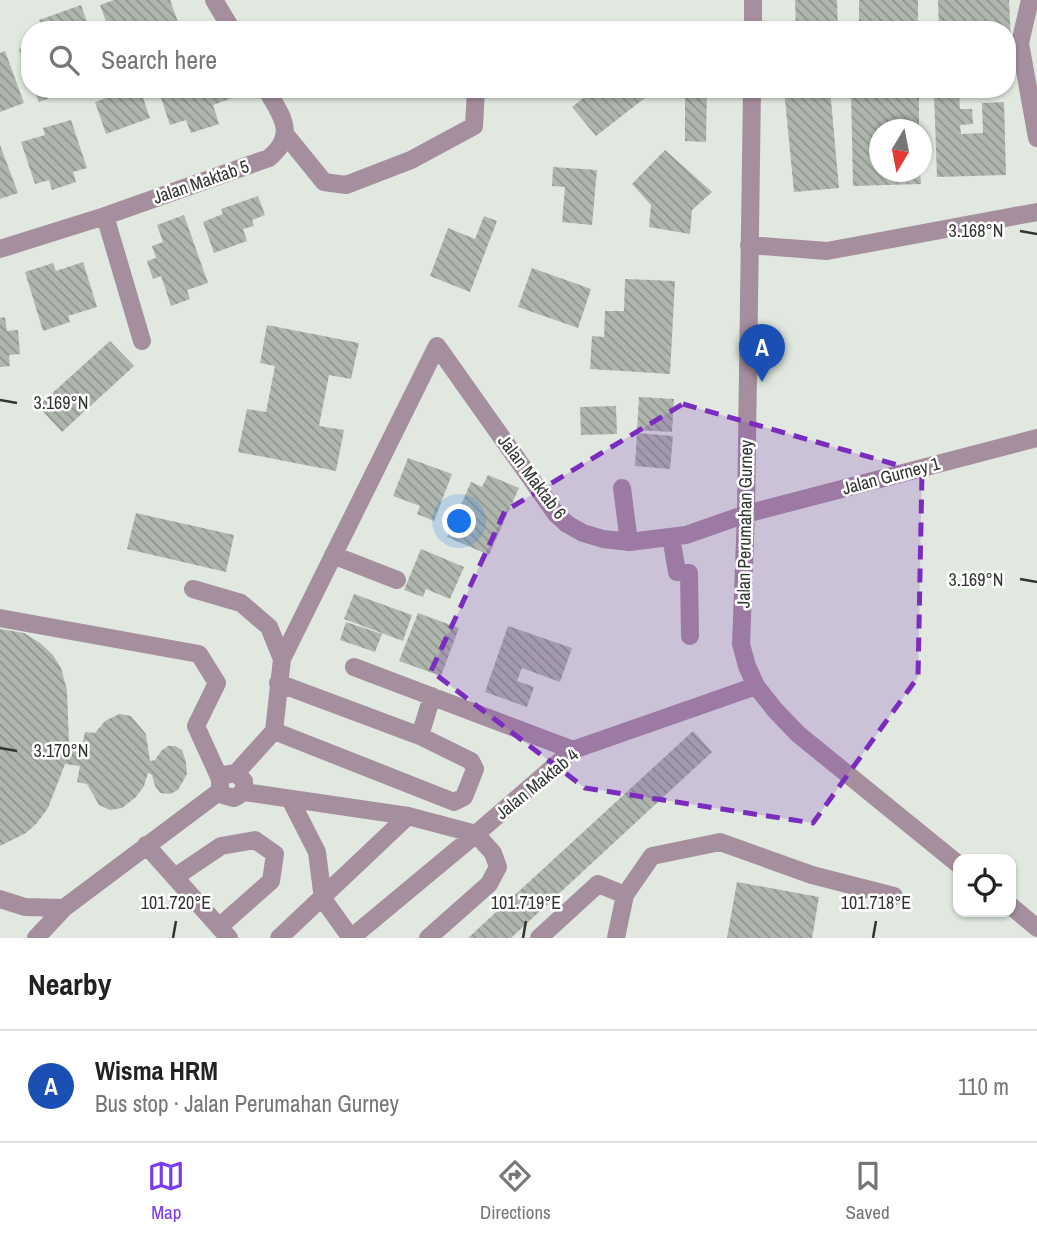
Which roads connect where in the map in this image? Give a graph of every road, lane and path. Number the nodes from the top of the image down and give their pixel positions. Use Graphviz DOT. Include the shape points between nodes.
graph roads {
  1 [pos="215,0"];
  2 [pos="754,0"];
  3 [pos="1030,0"];
  4 [pos="227,21"];
  5 [pos="753,21"];
  6 [pos="271,98"];
  7 [pos="476,98"];
  8 [pos="752,98"];
  9 [pos="285,134"];
  10 [pos="1037,138"];
  11 [pos="1037,212"];
  12 [pos="104,216"];
  13 [pos="750,245"];
  14 [pos="0,249"];
  15 [pos="142,341"];
  16 [pos="1037,438"];
  17 [pos="622,488"];
  18 [pos="746,514"];
  19 [pos="671,537"];
  20 [pos="629,542"];
  21 [pos="333,555"];
  22 [pos="397,580"];
  23 [pos="193,589"];
  24 [pos="0,618"];
  25 [pos="690,636"];
  26 [pos="282,659"];
  27 [pos="354,667"];
  28 [pos="278,683"];
  29 [pos="756,686"];
  30 [pos="432,696"];
  31 [pos="274,731"];
  32 [pos="420,736"];
  33 [pos="573,750"];
  34 [pos="225,781"];
  35 [pos="291,801"];
  36 [pos="408,816"];
  37 [pos="476,834"];
  38 [pos="146,845"];
  39 [pos="953,860"];
  40 [pos="175,877"];
  41 [pos="625,895"];
  42 [pos="894,896"];
  43 [pos="0,899"];
  44 [pos="323,899"];
  45 [pos="64,908"];
  46 [pos="1016,910"];
  47 [pos="1037,928"];
  48 [pos="224,932"];
  49 [pos="36,938"];
  50 [pos="279,938"];
  51 [pos="351,938"];
  52 [pos="428,938"];
  53 [pos="539,938"];
  54 [pos="616,938"];
  1 -- 4 [label="street"];
  2 -- 5 [label="street"];
  3 -- 10 [label="street" via="1020,43"];
  6 -- 9 [label="street"];
  7 -- 9 [label="street" via="474,126 411,160 346,186 324,182"];
  8 -- 13 [label="street, Jalan Perumahan Gurney"];
  9 -- 12 [label="street, Jalan Maktab 5" via="269,158"];
  11 -- 13 [label="street" via="827,251"];
  12 -- 14 [label="street, Jalan Maktab 5"];
  12 -- 15 [label="street"];
  13 -- 18 [label="street, Jalan Perumahan Gurney"];
  16 -- 18 [label="street, Jalan Gurney 1"];
  17 -- 20 [label="street"];
  18 -- 19 [label="street, Jalan Maktab 6"];
  18 -- 29 [label="street, Jalan Perumahan Gurney" via="741,644"];
  19 -- 20 [label="street, Jalan Maktab 6"];
  19 -- 25 [label="street" via="677,572 689,573"];
  20 -- 21 [label="street, Jalan Maktab 6" via="583,533 556,514 437,346"];
  21 -- 22 [label="street"];
  21 -- 26 [label="street"];
  23 -- 26 [label="street" via="241,603 269,627"];
  24 -- 34 [label="street" via="199,654 217,683 196,726"];
  26 -- 28 [label="street"];
  27 -- 30 [label="street"];
  28 -- 31 [label="street"];
  28 -- 32 [label="street"];
  29 -- 33 [label="street, Jalan Maktab 4"];
  29 -- 39 [label="street, Jalan Perumahan Gurney" via="798,734"];
  30 -- 32 [label="street"];
  30 -- 33 [label="street"];
  31 -- 32 [label="street" via="454,802 464,797 475,769 471,761"];
  31 -- 34 [label="street"];
  33 -- 37 [label="street, Jalan Maktab 4"];
  34 -- 35 [label="street" via="244,781 244,792"];
  34 -- 38 [label="street"];
  35 -- 36 [label="street"];
  35 -- 44 [label="street" via="317,852"];
  36 -- 37 [label="street"];
  36 -- 44 [label="street"];
  37 -- 51 [label="street, Jalan Maktab 4"];
  37 -- 52 [label="street" via="493,853 498,867 489,884"];
  38 -- 40 [label="street"];
  38 -- 45 [label="street"];
  40 -- 48 [label="street"];
  40 -- 48 [label="street" via="221,846 255,840 275,854 271,881"];
  41 -- 42 [label="street" via="652,856 720,842 812,875"];
  41 -- 53 [label="street" via="597,884"];
  41 -- 54 [label="street"];
  43 -- 45 [label="street" via="25,907"];
  44 -- 50 [label="street"];
  44 -- 51 [label="street"];
  45 -- 49 [label="street"];
  46 -- 47 [label="street"];
}
